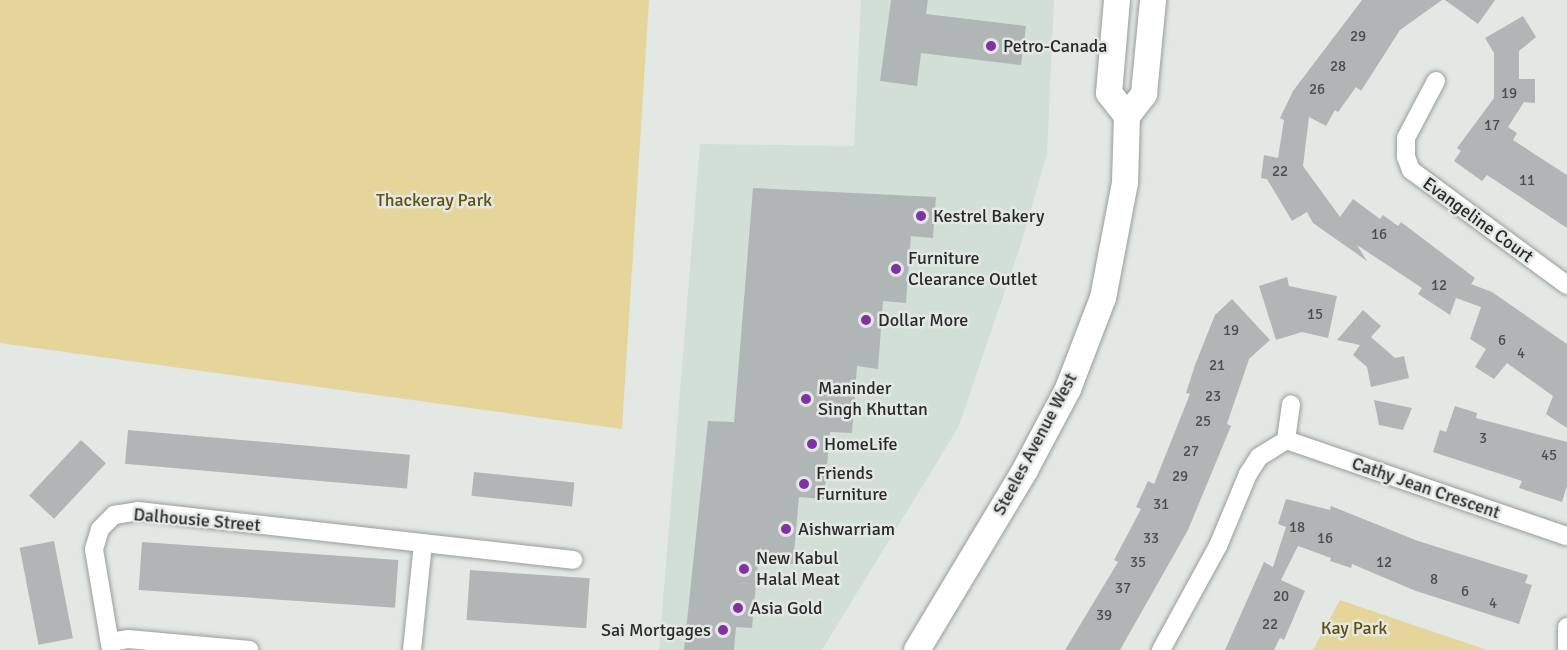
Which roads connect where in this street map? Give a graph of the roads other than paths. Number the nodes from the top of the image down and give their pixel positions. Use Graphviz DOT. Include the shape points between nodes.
graph roads {
  1 [pos="1117,0"];
  2 [pos="1153,0"];
  3 [pos="1436,81"];
  4 [pos="1127,116"];
  5 [pos="1567,285"];
  6 [pos="1291,404"];
  7 [pos="1286,440"];
  8 [pos="1567,536"];
  9 [pos="423,544"];
  10 [pos="573,560"];
  11 [pos="1567,627"];
  12 [pos="111,646"];
  13 [pos="249,650"];
  14 [pos="412,650"];
  15 [pos="917,650"];
  16 [pos="1161,650"];
  17 [pos="1567,650"];
  1 -- 4 [label="main road" via="1109,93"];
  2 -- 4 [label="main road" via="1144,94"];
  3 -- 5 [label="street, Evangeline Court" via="1406,138 1411,170"];
  4 -- 15 [label="main road, Steeles Avenue West" via="1125,183 1102,298 1068,389 1026,470"];
  6 -- 7 [label="street"];
  7 -- 8 [label="street, Cathy Jean Crescent"];
  7 -- 16 [label="street" via="1259,458 1248,474 1218,546"];
  9 -- 10 [label="street, Dalhousie Street"];
  9 -- 12 [label="street, Dalhousie Street" via="138,511 114,514 100,529 94,549"];
  9 -- 14 [label="street"];
  11 -- 17 [label="street"];
  12 -- 13 [label="street" via="128,639"];
}
